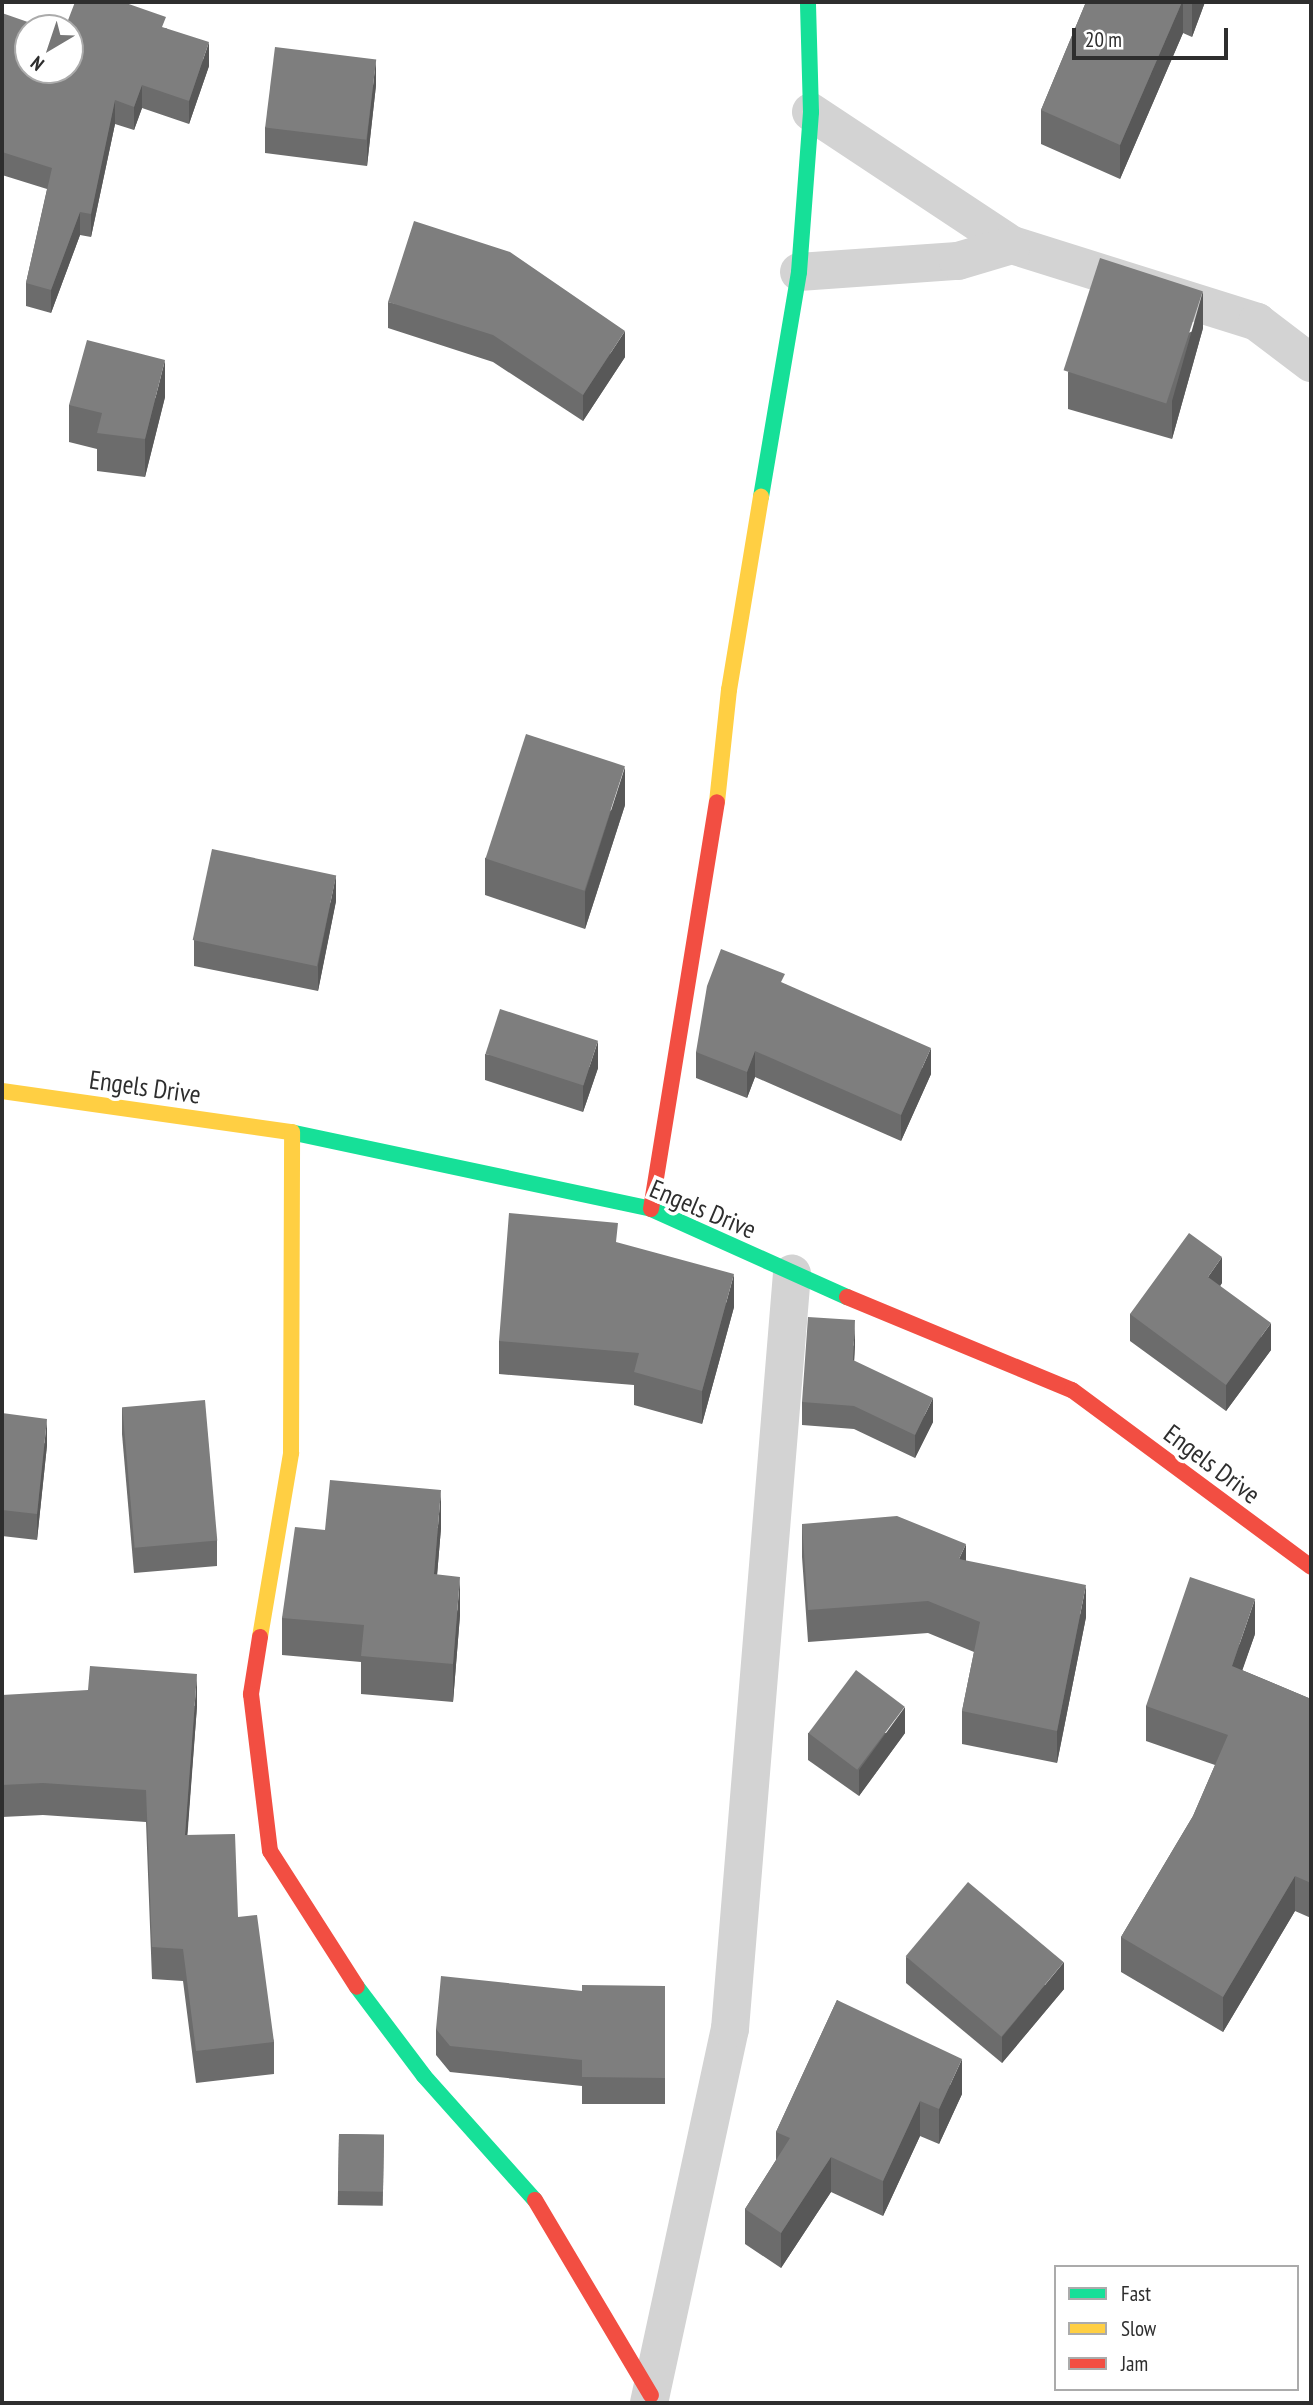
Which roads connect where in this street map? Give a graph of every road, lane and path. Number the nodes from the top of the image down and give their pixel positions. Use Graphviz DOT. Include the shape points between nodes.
graph roads {
  1 [pos="808,2"];
  2 [pos="811,112"];
  3 [pos="1012,245"];
  4 [pos="799,272"];
  5 [pos="1311,363"];
  6 [pos="2,1091"];
  7 [pos="292,1132"];
  8 [pos="652,1209"];
  9 [pos="792,1274"];
  10 [pos="1311,1567"];
  11 [pos="650,2399"];
  1 -- 2 [label="street"];
  2 -- 3 [label="street"];
  2 -- 4 [label="street"];
  3 -- 4 [label="street" via="958,261"];
  3 -- 5 [label="street" via="1257,323"];
  4 -- 8 [label="street" via="729,690 713,846"];
  6 -- 7 [label="street, Engels Drive"];
  7 -- 8 [label="street, Engels Drive"];
  7 -- 11 [label="street" via="291,1453 251,1694 270,1851 332,1955 424,2076 545,2211"];
  8 -- 9 [label="street, Engels Drive"];
  9 -- 10 [label="street, Engels Drive" via="1072,1390"];
  9 -- 11 [label="street" via="730,2029"];
}
